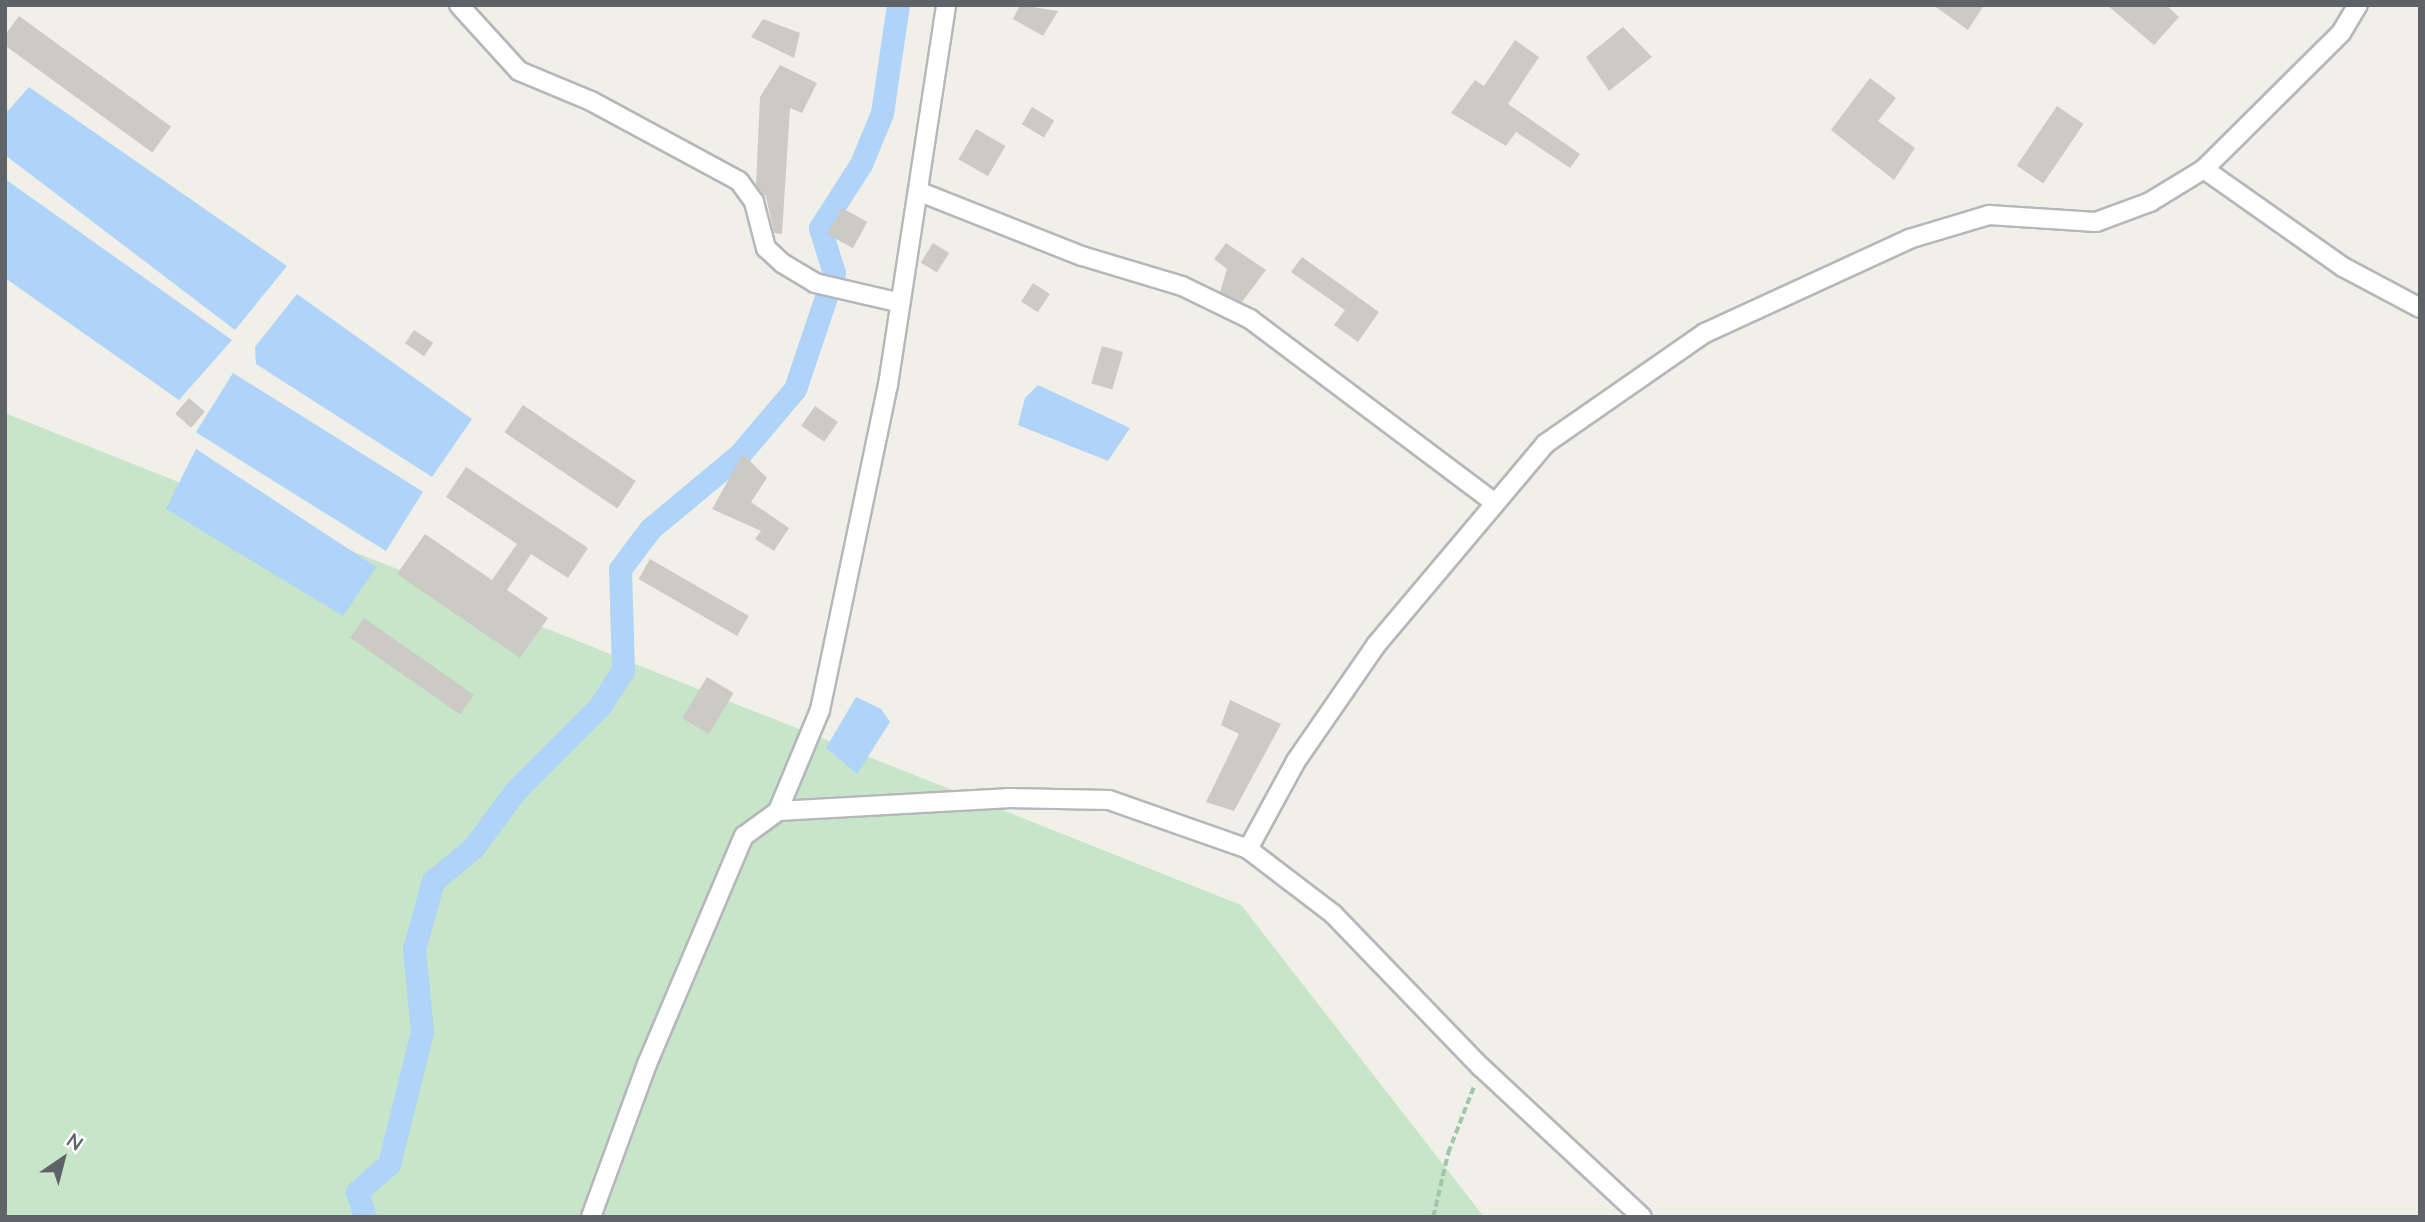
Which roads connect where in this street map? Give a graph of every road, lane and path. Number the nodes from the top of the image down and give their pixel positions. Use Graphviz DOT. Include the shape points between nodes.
graph roads {
  1 [pos="459,5"];
  2 [pos="946,5"];
  3 [pos="2358,5"];
  4 [pos="2204,169"];
  5 [pos="920,192"];
  6 [pos="897,302"];
  7 [pos="2420,308"];
  8 [pos="1492,501"];
  9 [pos="778,811"];
  10 [pos="1248,849"];
  11 [pos="1481,1067"];
  12 [pos="591,1217"];
  13 [pos="1433,1217"];
  14 [pos="1642,1217"];
  1 -- 6 [label="street" via="519,71 591,101 739,181 754,202 766,248 782,263 815,283"];
  2 -- 5 [label="street"];
  3 -- 4 [label="street" via="2341,33"];
  4 -- 7 [label="street" via="2343,267"];
  4 -- 8 [label="street" via="2150,202 2096,222 1989,215 1909,239 1705,333 1545,444"];
  5 -- 6 [label="street"];
  5 -- 8 [label="street" via="1082,256 1182,286 1250,318"];
  6 -- 9 [label="street" via="888,385 823,696"];
  8 -- 10 [label="street" via="1376,645 1296,761"];
  9 -- 10 [label="street" via="1007,798 1109,800"];
  9 -- 12 [label="street" via="744,836 647,1064"];
  10 -- 11 [label="street" via="1333,914"];
  11 -- 13 [label="path" via="1448,1153"];
  11 -- 14 [label="street"];
}
